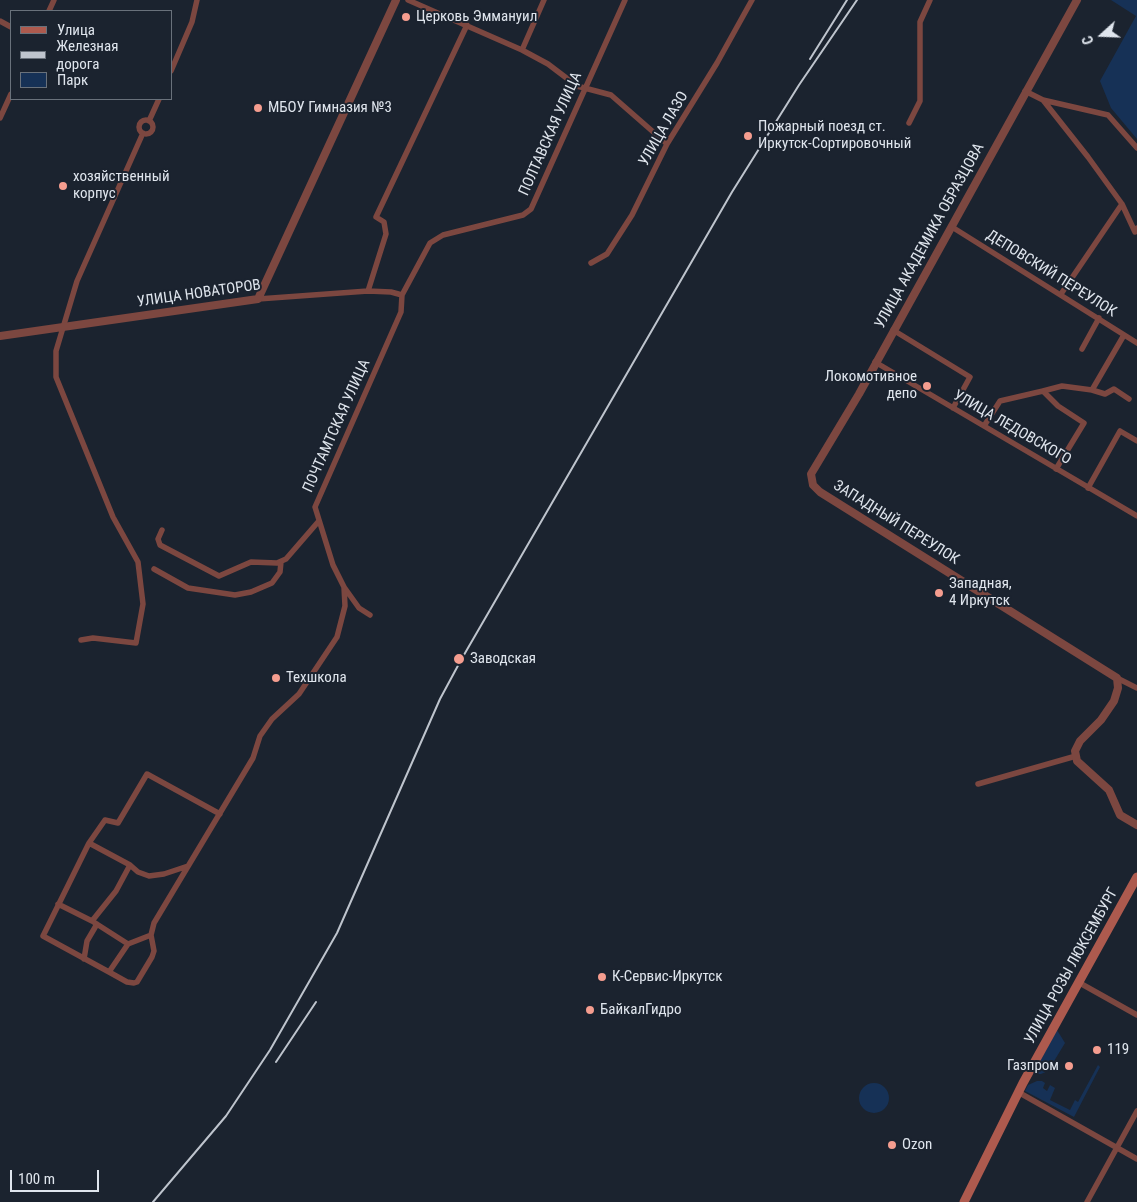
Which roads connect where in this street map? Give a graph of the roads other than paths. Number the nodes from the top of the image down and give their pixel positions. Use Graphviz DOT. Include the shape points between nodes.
graph roads {
  1 [pos="197,0"];
  2 [pos="396,0"];
  3 [pos="408,0"];
  4 [pos="544,0"];
  5 [pos="625,0"];
  6 [pos="752,0"];
  7 [pos="930,0"];
  8 [pos="1077,0"];
  9 [pos="468,25"];
  10 [pos="522,50"];
  11 [pos="172,69"];
  12 [pos="585,88"];
  13 [pos="1025,92"];
  14 [pos="10,96"];
  15 [pos="159,100"];
  16 [pos="1043,100"];
  17 [pos="0,118"];
  18 [pos="149,121"];
  19 [pos="909,123"];
  20 [pos="143,133"];
  21 [pos="667,144"];
  22 [pos="1137,148"];
  23 [pos="1122,204"];
  24 [pos="952,227"];
  25 [pos="1137,228"];
  26 [pos="591,263"];
  27 [pos="368,291"];
  28 [pos="1061,294"];
  29 [pos="402,295"];
  30 [pos="258,299"];
  31 [pos="1099,318"];
  32 [pos="63,326"];
  33 [pos="893,330"];
  34 [pos="1124,335"];
  35 [pos="0,336"];
  36 [pos="1137,343"];
  37 [pos="1082,349"];
  38 [pos="875,362"];
  39 [pos="1092,390"];
  40 [pos="1043,391"];
  41 [pos="1129,399"];
  42 [pos="953,408"];
  43 [pos="984,426"];
  44 [pos="1137,441"];
  45 [pos="1056,469"];
  46 [pos="813,485"];
  47 [pos="1088,488"];
  48 [pos="1137,516"];
  49 [pos="318,522"];
  50 [pos="162,530"];
  51 [pos="281,562"];
  52 [pos="154,569"];
  53 [pos="344,587"];
  54 [pos="370,615"];
  55 [pos="81,640"];
  56 [pos="1117,678"];
  57 [pos="1137,688"];
  58 [pos="1076,756"];
  59 [pos="978,784"];
  60 [pos="220,814"];
  61 [pos="1137,824"];
  62 [pos="89,843"];
  63 [pos="130,865"];
  64 [pos="188,866"];
  65 [pos="1137,877"];
  66 [pos="58,904"];
  67 [pos="94,922"];
  68 [pos="151,935"];
  69 [pos="128,944"];
  70 [pos="84,959"];
  71 [pos="108,972"];
  72 [pos="1078,982"];
  73 [pos="1137,1015"];
  74 [pos="1018,1092"];
  75 [pos="1137,1111"];
  76 [pos="1116,1148"];
  77 [pos="1137,1159"];
  78 [pos="964,1202"];
  79 [pos="1088,1202"];
  1 -- 11 [label="street" via="192,22"];
  2 -- 30 [label="street"];
  3 -- 9 [label="street"];
  4 -- 10 [label="street"];
  5 -- 12 [label="street, ПОЛТАВСКАЯ УЛИЦА"];
  6 -- 21 [label="street, УЛИЦА ЛАЗО"];
  7 -- 19 [label="street" via="920,22 920,101"];
  8 -- 13 [label="street, УЛИЦА АКАДЕМИКА ОБРАЗЦОВА"];
  9 -- 10 [label="street"];
  9 -- 27 [label="street" via="376,217 384,222 386,234"];
  10 -- 12 [label="street" via="548,64 565,80"];
  12 -- 21 [label="street" via="617,98"];
  12 -- 29 [label="street, ПОЛТАВСКАЯ УЛИЦА" via="530,209 523,215 443,236 430,243"];
  13 -- 16 [label="street"];
  13 -- 24 [label="street, УЛИЦА АКАДЕМИКА ОБРАЗЦОВА"];
  14 -- 17 [label="street"];
  15 -- 18 [label="street"];
  16 -- 22 [label="street" via="1108,115"];
  16 -- 23 [label="street"];
  18 -- 20 [label="street" via="153,129 150,133"];
  18 -- 20 [label="street" via="144,120 140,124 139,129"];
  20 -- 32 [label="street" via="77,281"];
  21 -- 26 [label="street, УЛИЦА ЛАЗО" via="632,215 607,254"];
  23 -- 25 [label="street" via="1135,232"];
  23 -- 28 [label="street"];
  24 -- 28 [label="street, ДЕПОВСКИЙ ПЕРЕУЛОК"];
  24 -- 33 [label="street, УЛИЦА АКАДЕМИКА ОБРАЗЦОВА"];
  27 -- 29 [label="street, УЛИЦА НОВАТОРОВ"];
  27 -- 30 [label="street, УЛИЦА НОВАТОРОВ"];
  28 -- 31 [label="street, ДЕПОВСКИЙ ПЕРЕУЛОК"];
  29 -- 49 [label="street, ПОЧТАМТСКАЯ УЛИЦА" via="401,312 315,507"];
  30 -- 32 [label="street, УЛИЦА НОВАТОРОВ"];
  31 -- 34 [label="street, ДЕПОВСКИЙ ПЕРЕУЛОК"];
  31 -- 37 [label="street"];
  32 -- 35 [label="street, УЛИЦА НОВАТОРОВ"];
  32 -- 55 [label="street" via="56,351 56,376 113,516 138,562 143,604 136,643 93,638"];
  33 -- 38 [label="street, УЛИЦА АКАДЕМИКА ОБРАЗЦОВА"];
  33 -- 42 [label="street" via="970,377"];
  34 -- 36 [label="street, ДЕПОВСКИЙ ПЕРЕУЛОК"];
  34 -- 39 [label="street"];
  38 -- 42 [label="street, УЛИЦА ЛЕДОВСКОГО"];
  38 -- 46 [label="street, УЛИЦА АКАДЕМИКА ОБРАЗЦОВА" via="811,474"];
  39 -- 40 [label="street" via="1068,386"];
  39 -- 41 [label="street" via="1105,394 1114,389"];
  40 -- 43 [label="street" via="1000,401"];
  40 -- 45 [label="street" via="1058,406 1084,422"];
  42 -- 43 [label="street, УЛИЦА ЛЕДОВСКОГО"];
  43 -- 45 [label="street, УЛИЦА ЛЕДОВСКОГО"];
  44 -- 47 [label="street" via="1120,431"];
  45 -- 47 [label="street, УЛИЦА ЛЕДОВСКОГО"];
  46 -- 56 [label="street, ЗАПАДНЫЙ ПЕРЕУЛОК"];
  47 -- 48 [label="street, УЛИЦА ЛЕДОВСКОГО"];
  49 -- 51 [label="street"];
  49 -- 53 [label="street, ПОЧТАМТСКАЯ УЛИЦА"];
  50 -- 51 [label="street" via="158,539 160,545 215,576 226,575 252,562"];
  51 -- 52 [label="street" via="280,572 272,582 236,595 188,588"];
  53 -- 54 [label="street, ПОЧТАМТСКАЯ УЛИЦА" via="359,608"];
  53 -- 60 [label="street" via="345,606 337,637 299,694 272,719 260,736 252,758"];
  56 -- 57 [label="street"];
  56 -- 58 [label="street" via="1114,701 1101,720 1080,740"];
  58 -- 59 [label="street"];
  58 -- 61 [label="street" via="1081,765 1109,790 1120,815"];
  60 -- 62 [label="street" via="147,774 118,823 105,820"];
  60 -- 64 [label="street"];
  62 -- 63 [label="street"];
  62 -- 66 [label="street"];
  63 -- 64 [label="street" via="149,876"];
  63 -- 67 [label="street"];
  64 -- 68 [label="street" via="154,923"];
  65 -- 72 [label="main road, УЛИЦА РОЗЫ ЛЮКСЕМБУРГ"];
  66 -- 67 [label="street"];
  66 -- 70 [label="street" via="42,933 44,939"];
  67 -- 69 [label="street"];
  67 -- 70 [label="street"];
  68 -- 69 [label="street"];
  68 -- 71 [label="street" via="154,951 137,982 127,982"];
  69 -- 71 [label="street"];
  70 -- 71 [label="street"];
  72 -- 73 [label="street"];
  72 -- 74 [label="main road, УЛИЦА РОЗЫ ЛЮКСЕМБУРГ"];
  74 -- 76 [label="street"];
  74 -- 78 [label="main road, УЛИЦА РОЗЫ ЛЮКСЕМБУРГ"];
  75 -- 76 [label="street"];
  76 -- 77 [label="street"];
  76 -- 79 [label="street"];
}
